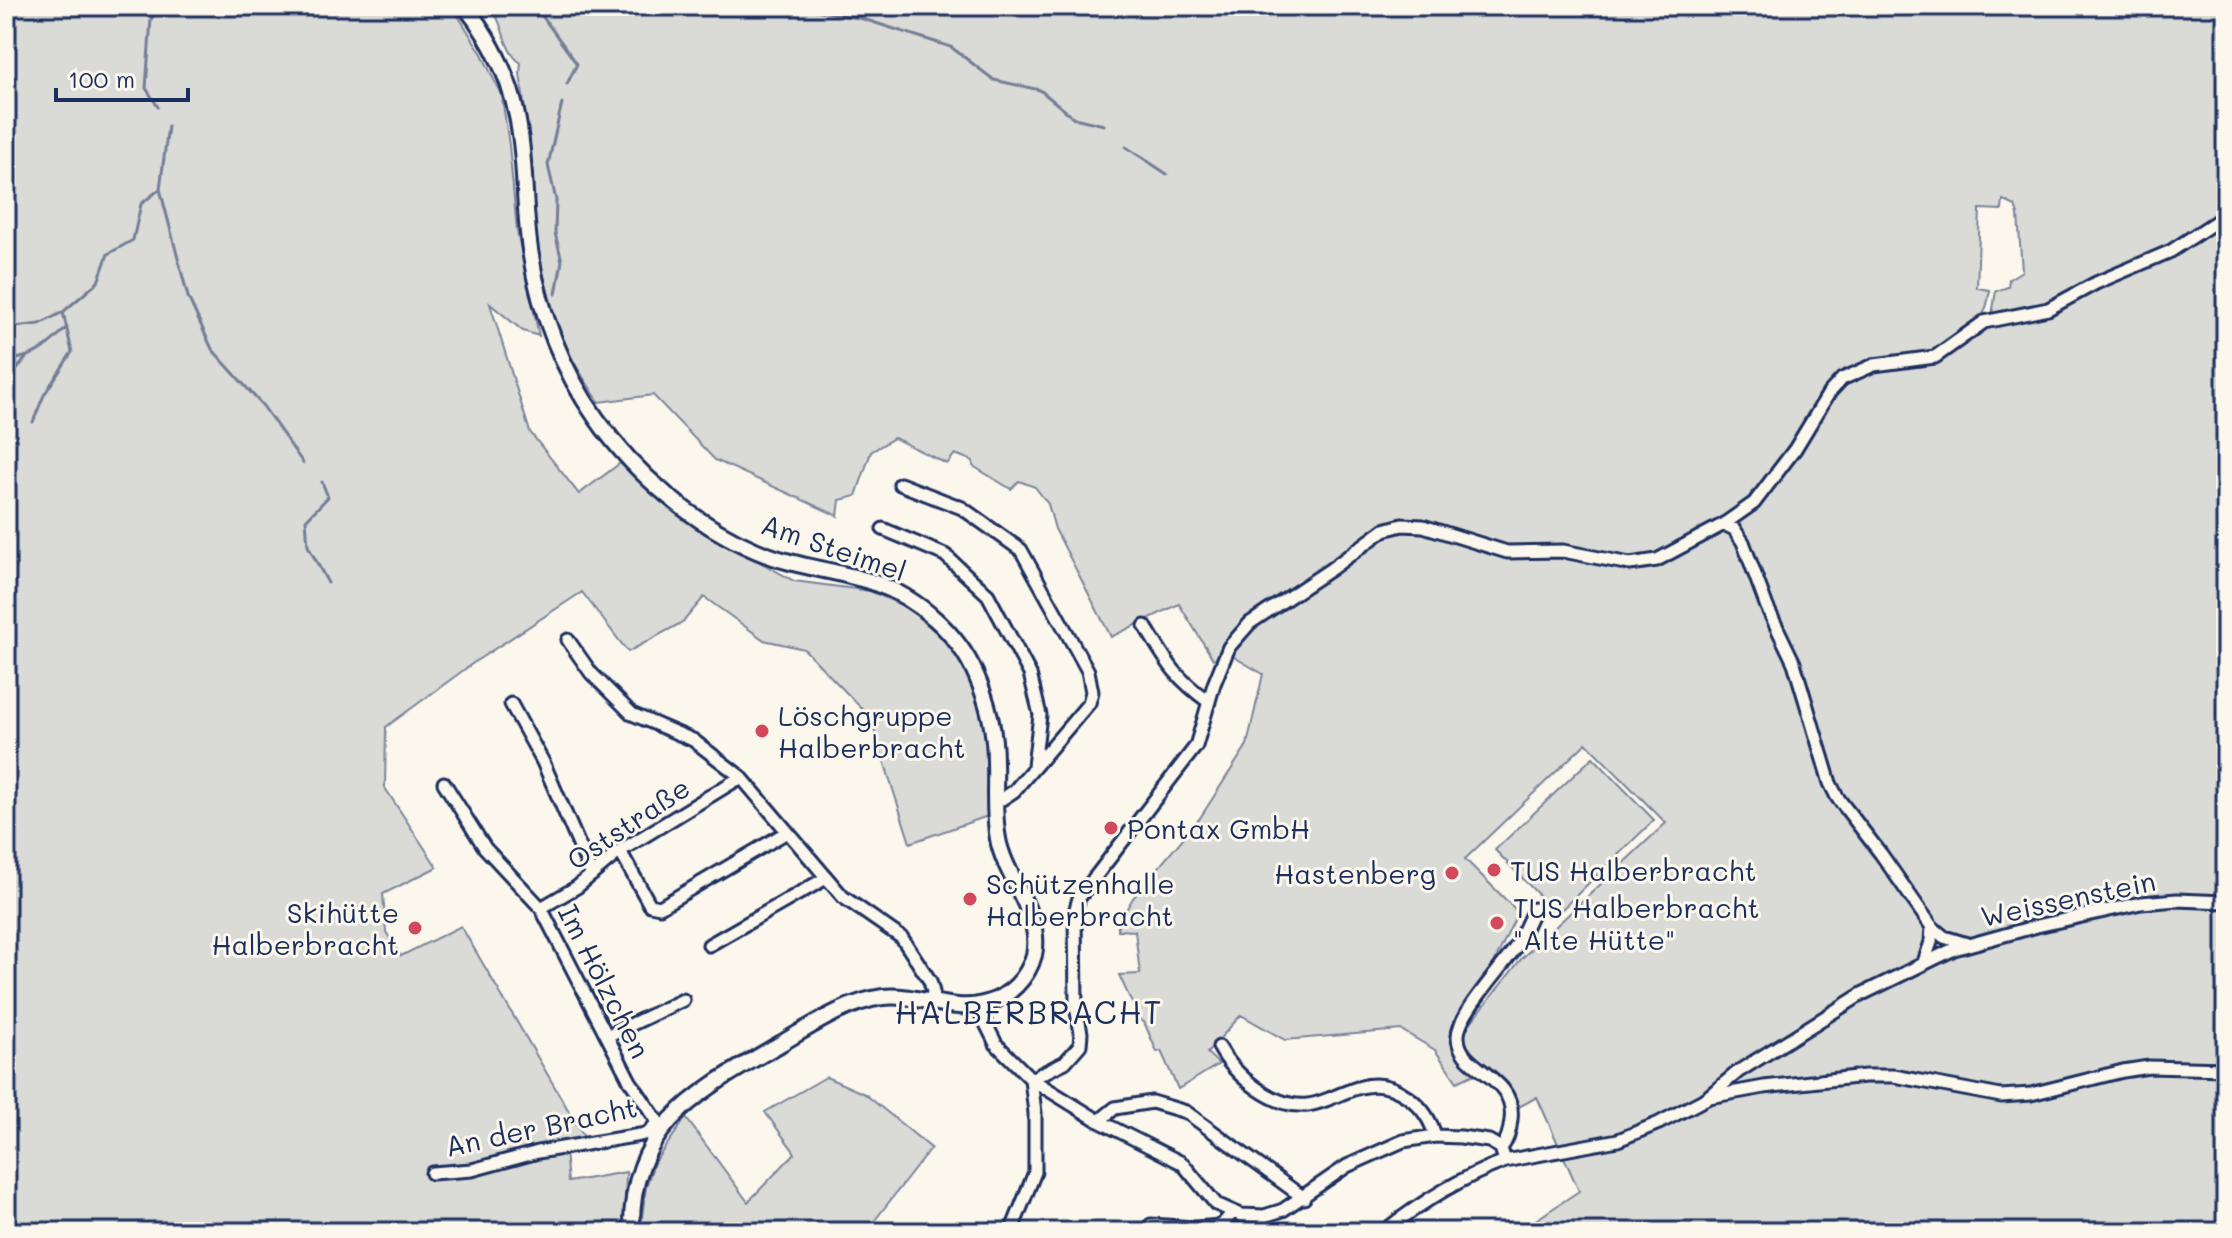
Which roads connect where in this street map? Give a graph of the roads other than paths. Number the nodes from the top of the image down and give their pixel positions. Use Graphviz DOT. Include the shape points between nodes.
graph roads {
  1 [pos="465,6"];
  2 [pos="2226,215"];
  3 [pos="900,484"];
  4 [pos="1724,524"];
  5 [pos="883,529"];
  6 [pos="1145,626"];
  7 [pos="568,640"];
  8 [pos="1209,702"];
  9 [pos="511,704"];
  10 [pos="1034,767"];
  11 [pos="741,777"];
  12 [pos="444,783"];
  13 [pos="995,799"];
  14 [pos="787,832"];
  15 [pos="620,851"];
  16 [pos="592,875"];
  17 [pos="826,878"];
  18 [pos="2226,902"];
  19 [pos="541,908"];
  20 [pos="1534,909"];
  21 [pos="1932,927"];
  22 [pos="1967,944"];
  23 [pos="709,945"];
  24 [pos="1924,962"];
  25 [pos="683,1000"];
  26 [pos="931,1001"];
  27 [pos="977,1006"];
  28 [pos="607,1036"];
  29 [pos="1219,1047"];
  30 [pos="2226,1069"];
  31 [pos="1031,1079"];
  32 [pos="1709,1097"];
  33 [pos="1099,1121"];
  34 [pos="662,1123"];
  35 [pos="1435,1136"];
  36 [pos="1501,1148"];
  37 [pos="1505,1161"];
  38 [pos="432,1173"];
  39 [pos="1304,1198"];
  40 [pos="1233,1212"];
  41 [pos="1151,1225"];
  42 [pos="632,1232"];
  43 [pos="1011,1232"];
  44 [pos="1383,1232"];
  1 -- 13 [label="main road, Am Steimel" via="498,59 514,102 531,256 555,341 606,431 683,508 735,540 773,557 895,592 940,624 962,650 984,697 995,750"];
  2 -- 4 [label="street" via="2171,251 2048,309 1984,322 1935,357 1851,373 1829,393 1758,499"];
  3 -- 10 [label="street" via="962,508 1021,550 1088,671 1089,703"];
  4 -- 8 [label="street" via="1670,555 1630,564 1563,551 1507,552 1423,526 1393,526 1250,623 1229,647"];
  4 -- 21 [label="street, Weissenstein" via="1743,542 1794,663 1837,797"];
  5 -- 10 [label="street" via="945,555 988,595 1030,674 1040,715"];
  6 -- 8 [label="street" via="1171,669"];
  7 -- 11 [label="street" via="591,673 632,714 693,740"];
  8 -- 31 [label="street" via="1196,746 1079,898 1075,912 1080,1045 1065,1062"];
  9 -- 16 [label="street" via="543,762"];
  10 -- 13 [label="street" via="1009,796"];
  11 -- 14 [label="street"];
  11 -- 15 [label="street, Oststraße"];
  12 -- 19 [label="street, Im Hölzchen" via="485,848"];
  13 -- 27 [label="main road, Am Steimel" via="999,845 1030,915 1034,953 1025,975 1009,993"];
  14 -- 15 [label="street" via="660,907 650,905"];
  14 -- 17 [label="street"];
  15 -- 16 [label="street, Oststraße"];
  16 -- 19 [label="street, Oststraße"];
  17 -- 23 [label="street"];
  17 -- 26 [label="street" via="843,897 902,938 930,981"];
  18 -- 22 [label="street, Weissenstein" via="2141,903"];
  19 -- 28 [label="street, Im Hölzchen"];
  20 -- 36 [label="street" via="1516,946 1457,1034 1466,1055 1510,1099 1510,1130"];
  21 -- 22 [label="street, Weissenstein"];
  21 -- 24 [label="street"];
  22 -- 24 [label="street, Weissenstein"];
  24 -- 32 [label="street, Weissenstein" via="1739,1071"];
  25 -- 28 [label="street"];
  26 -- 27 [label="main road"];
  26 -- 34 [label="main road" via="880,998 831,1016 704,1089"];
  27 -- 31 [label="street" via="996,1044"];
  28 -- 34 [label="street, Im Hölzchen" via="630,1081"];
  29 -- 35 [label="street" via="1228,1062 1268,1096 1296,1104 1320,1102 1362,1086 1386,1086 1420,1107"];
  30 -- 32 [label="street" via="2149,1067 2001,1096 1879,1076"];
  31 -- 33 [label="street"];
  31 -- 43 [label="street" via="1035,1172"];
  32 -- 37 [label="street" via="1618,1140"];
  33 -- 39 [label="street" via="1115,1108 1152,1102 1186,1112"];
  33 -- 40 [label="street" via="1182,1163 1216,1204"];
  34 -- 38 [label="street, An der Bracht" via="640,1135 538,1152 472,1170"];
  34 -- 42 [label="main road" via="637,1184"];
  35 -- 36 [label="street" via="1489,1141"];
  35 -- 39 [label="street" via="1403,1141 1369,1155"];
  36 -- 37 [label="street"];
  37 -- 44 [label="street" via="1448,1189"];
  39 -- 40 [label="street" via="1271,1214"];
  40 -- 41 [label="street" via="1221,1226"];
}
